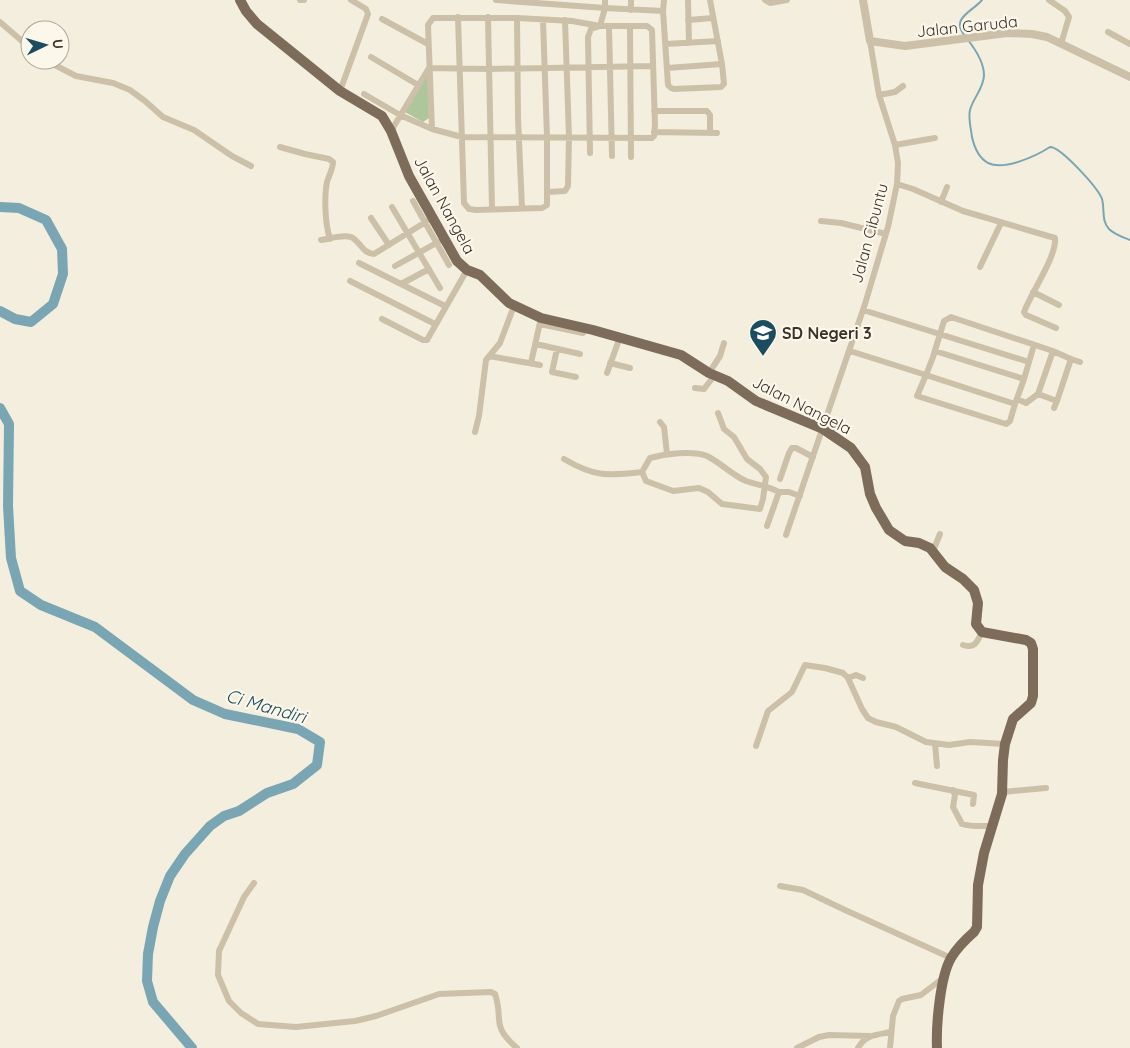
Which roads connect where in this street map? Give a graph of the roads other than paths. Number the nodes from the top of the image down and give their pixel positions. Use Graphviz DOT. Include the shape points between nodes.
graph roads {
  1 [pos="240,0"];
  2 [pos="300,0"];
  3 [pos="304,0"];
  4 [pos="351,0"];
  5 [pos="496,0"];
  6 [pos="503,0"];
  7 [pos="605,0"];
  8 [pos="631,0"];
  9 [pos="664,0"];
  10 [pos="688,0"];
  11 [pos="710,0"];
  12 [pos="765,0"];
  13 [pos="787,0"];
  14 [pos="863,0"];
  15 [pos="1049,0"];
  16 [pos="525,1"];
  17 [pos="548,2"];
  18 [pos="574,3"];
  19 [pos="605,9"];
  20 [pos="631,10"];
  21 [pos="663,11"];
  22 [pos="458,17"];
  23 [pos="488,17"];
  24 [pos="517,18"];
  25 [pos="714,18"];
  26 [pos="382,19"];
  27 [pos="544,20"];
  28 [pos="565,20"];
  29 [pos="688,20"];
  30 [pos="0,22"];
  31 [pos="601,24"];
  32 [pos="609,26"];
  33 [pos="630,26"];
  34 [pos="1108,32"];
  35 [pos="20,39"];
  36 [pos="718,41"];
  37 [pos="870,41"];
  38 [pos="689,43"];
  39 [pos="428,44"];
  40 [pos="666,44"];
  41 [pos="1061,44"];
  42 [pos="1130,44"];
  43 [pos="371,57"];
  44 [pos="722,64"];
  45 [pos="589,66"];
  46 [pos="610,66"];
  47 [pos="630,66"];
  48 [pos="652,66"];
  49 [pos="545,67"];
  50 [pos="567,67"];
  51 [pos="429,68"];
  52 [pos="460,68"];
  53 [pos="517,68"];
  54 [pos="666,68"];
  55 [pos="489,69"];
  56 [pos="62,70"];
  57 [pos="1130,77"];
  58 [pos="418,85"];
  59 [pos="903,86"];
  60 [pos="340,91"];
  61 [pos="364,94"];
  62 [pos="879,96"];
  63 [pos="654,112"];
  64 [pos="382,116"];
  65 [pos="400,116"];
  66 [pos="432,129"];
  67 [pos="391,131"];
  68 [pos="654,132"];
  69 [pos="462,137"];
  70 [pos="491,137"];
  71 [pos="548,137"];
  72 [pos="569,137"];
  73 [pos="519,138"];
  74 [pos="589,138"];
  75 [pos="611,138"];
  76 [pos="631,138"];
  77 [pos="935,138"];
  78 [pos="895,145"];
  79 [pos="280,147"];
  80 [pos="590,153"];
  81 [pos="612,156"];
  82 [pos="631,157"];
  83 [pos="251,166"];
  84 [pos="897,184"];
  85 [pos="947,187"];
  86 [pos="548,192"];
  87 [pos="413,201"];
  88 [pos="941,202"];
  89 [pos="392,207"];
  90 [pos="522,208"];
  91 [pos="492,209"];
  92 [pos="371,218"];
  93 [pos="429,221"];
  94 [pos="821,221"];
  95 [pos="1001,223"];
  96 [pos="408,234"];
  97 [pos="886,234"];
  98 [pos="330,239"];
  99 [pos="321,240"];
  100 [pos="440,241"];
  101 [pos="389,245"];
  102 [pos="420,254"];
  103 [pos="359,263"];
  104 [pos="449,265"];
  105 [pos="395,266"];
  106 [pos="980,267"];
  107 [pos="429,269"];
  108 [pos="467,270"];
  109 [pos="350,281"];
  110 [pos="401,284"];
  111 [pos="440,288"];
  112 [pos="1033,292"];
  113 [pos="1059,305"];
  114 [pos="445,306"];
  115 [pos="514,306"];
  116 [pos="863,310"];
  117 [pos="382,318"];
  118 [pos="541,321"];
  119 [pos="435,324"];
  120 [pos="1056,328"];
  121 [pos="583,333"];
  122 [pos="940,334"];
  123 [pos="620,337"];
  124 [pos="724,343"];
  125 [pos="536,344"];
  126 [pos="1034,345"];
  127 [pos="557,349"];
  128 [pos="850,351"];
  129 [pos="935,351"];
  130 [pos="1053,351"];
  131 [pos="580,354"];
  132 [pos="489,356"];
  133 [pos="1072,359"];
  134 [pos="1028,362"];
  135 [pos="1080,362"];
  136 [pos="532,363"];
  137 [pos="610,363"];
  138 [pos="540,365"];
  139 [pos="630,368"];
  140 [pos="607,373"];
  141 [pos="712,375"];
  142 [pos="926,375"];
  143 [pos="576,377"];
  144 [pos="1024,379"];
  145 [pos="695,388"];
  146 [pos="1038,394"];
  147 [pos="1016,402"];
  148 [pos="718,413"];
  149 [pos="660,422"];
  150 [pos="823,429"];
  151 [pos="475,432"];
  152 [pos="667,454"];
  153 [pos="813,457"];
  154 [pos="564,459"];
  155 [pos="642,472"];
  156 [pos="780,479"];
  157 [pos="763,486"];
  158 [pos="779,492"];
  159 [pos="800,496"];
  160 [pos="767,526"];
  161 [pos="940,534"];
  162 [pos="786,535"];
  163 [pos="933,551"];
  164 [pos="982,632"];
  165 [pos="963,645"];
  166 [pos="848,678"];
  167 [pos="863,678"];
  168 [pos="935,744"];
  169 [pos="1005,744"];
  170 [pos="756,746"];
  171 [pos="937,766"];
  172 [pos="915,783"];
  173 [pos="1046,788"];
  174 [pos="953,790"];
  175 [pos="1003,792"];
  176 [pos="973,804"];
  177 [pos="993,826"];
  178 [pos="254,883"];
  179 [pos="780,886"];
  180 [pos="951,958"];
  181 [pos="944,978"];
  182 [pos="891,1032"];
  183 [pos="870,1036"];
  184 [pos="517,1048"];
  185 [pos="797,1048"];
  186 [pos="858,1048"];
  187 [pos="890,1048"];
  188 [pos="937,1048"];
  1 -- 60 [label="main road, Jalan Nangela" via="257,24"];
  2 -- 3 [label="street"];
  4 -- 60 [label="street" via="366,9 368,14"];
  5 -- 6 [label="street"];
  6 -- 16 [label="street"];
  7 -- 19 [label="street"];
  8 -- 20 [label="street"];
  9 -- 21 [label="street"];
  10 -- 29 [label="street"];
  11 -- 25 [label="street"];
  12 -- 13 [label="street" via="770,3"];
  14 -- 37 [label="street"];
  15 -- 41 [label="street" via="1069,17"];
  16 -- 17 [label="street"];
  17 -- 18 [label="street"];
  18 -- 19 [label="street"];
  19 -- 20 [label="street"];
  19 -- 31 [label="street"];
  20 -- 21 [label="street"];
  21 -- 40 [label="street"];
  22 -- 23 [label="street"];
  22 -- 39 [label="street" via="431,19"];
  22 -- 52 [label="street"];
  23 -- 24 [label="street"];
  23 -- 55 [label="street"];
  24 -- 27 [label="street"];
  24 -- 53 [label="street"];
  25 -- 29 [label="street"];
  25 -- 36 [label="street"];
  26 -- 39 [label="street"];
  27 -- 28 [label="street"];
  27 -- 49 [label="street"];
  28 -- 31 [label="street"];
  28 -- 50 [label="street"];
  29 -- 38 [label="street"];
  30 -- 35 [label="street"];
  31 -- 32 [label="street"];
  31 -- 45 [label="street" via="589,32"];
  32 -- 33 [label="street"];
  32 -- 46 [label="street"];
  33 -- 47 [label="street"];
  33 -- 48 [label="street" via="647,26 652,30"];
  34 -- 42 [label="street"];
  36 -- 38 [label="street"];
  36 -- 44 [label="street"];
  37 -- 41 [label="street, Jalan Garuda" via="913,46 1023,33 1047,37"];
  37 -- 62 [label="street, Jalan Cibuntu"];
  38 -- 40 [label="street"];
  39 -- 51 [label="street"];
  40 -- 54 [label="street"];
  41 -- 57 [label="street, Jalan Garuda"];
  43 -- 58 [label="street"];
  44 -- 54 [label="street"];
  44 -- 54 [label="street" via="725,80 721,87 671,88"];
  45 -- 46 [label="street"];
  45 -- 50 [label="street"];
  45 -- 74 [label="street"];
  46 -- 47 [label="street"];
  46 -- 75 [label="street"];
  47 -- 48 [label="street"];
  47 -- 76 [label="street"];
  48 -- 63 [label="street"];
  49 -- 50 [label="street"];
  49 -- 53 [label="street"];
  49 -- 71 [label="street"];
  50 -- 72 [label="street"];
  51 -- 52 [label="street"];
  51 -- 58 [label="street"];
  51 -- 66 [label="street"];
  52 -- 55 [label="street"];
  52 -- 69 [label="street"];
  53 -- 55 [label="street"];
  53 -- 73 [label="street"];
  55 -- 70 [label="street"];
  56 -- 83 [label="street" via="130,90 163,117 194,130"];
  58 -- 65 [label="street"];
  59 -- 62 [label="street"];
  60 -- 64 [label="main road, Jalan Nangela"];
  61 -- 65 [label="street"];
  62 -- 78 [label="street, Jalan Cibuntu"];
  63 -- 68 [label="street"];
  63 -- 68 [label="street" via="707,111 713,133"];
  64 -- 65 [label="street"];
  64 -- 67 [label="main road, Jalan Nangela"];
  65 -- 66 [label="street"];
  65 -- 67 [label="street"];
  66 -- 69 [label="street"];
  67 -- 93 [label="main road, Jalan Nangela"];
  68 -- 76 [label="street" via="652,138"];
  69 -- 70 [label="street"];
  69 -- 91 [label="street" via="465,206 474,210"];
  70 -- 73 [label="street"];
  70 -- 91 [label="street"];
  71 -- 72 [label="street"];
  71 -- 73 [label="street"];
  71 -- 86 [label="street"];
  72 -- 74 [label="street"];
  72 -- 86 [label="street" via="568,188 563,192"];
  73 -- 90 [label="street"];
  74 -- 75 [label="street"];
  74 -- 80 [label="street"];
  75 -- 76 [label="street"];
  75 -- 81 [label="street"];
  76 -- 82 [label="street"];
  77 -- 78 [label="street"];
  78 -- 84 [label="street, Jalan Cibuntu"];
  79 -- 98 [label="street" via="333,162 326,195"];
  84 -- 88 [label="street"];
  84 -- 97 [label="street, Jalan Cibuntu"];
  85 -- 88 [label="street"];
  86 -- 90 [label="street" via="546,207"];
  87 -- 93 [label="street"];
  88 -- 95 [label="street"];
  89 -- 96 [label="street"];
  90 -- 91 [label="street"];
  92 -- 101 [label="street"];
  93 -- 96 [label="street"];
  93 -- 100 [label="main road, Jalan Nangela"];
  94 -- 97 [label="street"];
  95 -- 106 [label="street"];
  95 -- 112 [label="street" via="1055,238 1046,268"];
  96 -- 101 [label="street"];
  96 -- 102 [label="street"];
  97 -- 116 [label="street, Jalan Cibuntu"];
  98 -- 99 [label="street"];
  98 -- 101 [label="street" via="352,238 369,254"];
  100 -- 102 [label="street"];
  100 -- 104 [label="street"];
  100 -- 108 [label="main road, Jalan Nangela"];
  102 -- 105 [label="street"];
  102 -- 107 [label="street"];
  103 -- 110 [label="street"];
  107 -- 110 [label="street"];
  107 -- 111 [label="street"];
  108 -- 114 [label="street"];
  108 -- 115 [label="main road, Jalan Nangela" via="480,275"];
  109 -- 119 [label="street"];
  110 -- 114 [label="street"];
  112 -- 113 [label="street"];
  112 -- 120 [label="street" via="1025,314"];
  114 -- 119 [label="street"];
  115 -- 118 [label="main road, Jalan Nangela"];
  115 -- 132 [label="street" via="500,343"];
  116 -- 122 [label="street"];
  116 -- 128 [label="street, Jalan Cibuntu"];
  117 -- 119 [label="street" via="423,340 427,340"];
  118 -- 121 [label="street"];
  118 -- 123 [label="main road, Jalan Nangela"];
  118 -- 125 [label="street"];
  122 -- 126 [label="street" via="944,321 951,317"];
  122 -- 129 [label="street"];
  122 -- 134 [label="street"];
  123 -- 137 [label="street"];
  123 -- 141 [label="main road, Jalan Nangela" via="682,355"];
  124 -- 141 [label="street"];
  125 -- 127 [label="street"];
  125 -- 136 [label="street"];
  126 -- 130 [label="street"];
  126 -- 134 [label="street"];
  127 -- 131 [label="street"];
  127 -- 143 [label="street" via="552,372"];
  128 -- 142 [label="street"];
  128 -- 150 [label="street, Jalan Cibuntu"];
  129 -- 142 [label="street"];
  129 -- 144 [label="street"];
  130 -- 133 [label="street"];
  130 -- 146 [label="street"];
  132 -- 136 [label="street"];
  132 -- 151 [label="street" via="484,369"];
  133 -- 135 [label="street"];
  133 -- 146 [label="street" via="1056,404"];
  134 -- 144 [label="street"];
  136 -- 138 [label="street"];
  137 -- 139 [label="street"];
  137 -- 140 [label="street"];
  141 -- 145 [label="street" via="704,388"];
  141 -- 150 [label="main road, Jalan Nangela" via="728,381 756,401"];
  142 -- 147 [label="street"];
  142 -- 147 [label="street" via="917,396 1006,424"];
  144 -- 147 [label="street"];
  146 -- 147 [label="street" via="1026,403"];
  148 -- 157 [label="street" via="724,429 766,477"];
  149 -- 152 [label="street" via="664,427"];
  150 -- 153 [label="street, Jalan Cibuntu"];
  150 -- 163 [label="main road, Jalan Nangela" via="851,448 862,463 870,494 889,530 905,541 919,543"];
  152 -- 155 [label="street" via="650,458"];
  152 -- 157 [label="street" via="705,455 745,480"];
  153 -- 156 [label="street" via="792,448"];
  153 -- 159 [label="street, Jalan Cibuntu"];
  154 -- 155 [label="street" via="594,474 611,476"];
  155 -- 157 [label="street" via="646,481 673,491 698,488 722,504 758,510 762,506"];
  157 -- 158 [label="street"];
  158 -- 159 [label="street"];
  158 -- 160 [label="street"];
  159 -- 162 [label="street, Jalan Cibuntu"];
  161 -- 163 [label="street"];
  163 -- 164 [label="main road, Jalan Nangela" via="945,567 968,583 976,594 976,624"];
  164 -- 165 [label="street" via="973,646"];
  164 -- 169 [label="main road" via="1028,640 1033,646 1033,700 1013,719"];
  166 -- 167 [label="street" via="856,675"];
  166 -- 168 [label="street" via="868,718"];
  166 -- 170 [label="street" via="836,670 805,666 792,692 768,711"];
  168 -- 169 [label="street"];
  168 -- 171 [label="street"];
  169 -- 175 [label="main road"];
  172 -- 174 [label="street"];
  173 -- 175 [label="street"];
  174 -- 176 [label="street" via="974,794"];
  174 -- 177 [label="street" via="953,807 961,822 971,826"];
  175 -- 177 [label="main road"];
  177 -- 180 [label="main road" via="978,885 977,927"];
  178 -- 184 [label="street" via="218,951 218,975 230,1001 258,1024 296,1027 333,1024 376,1016 439,994 491,992 495,994 503,1034"];
  179 -- 180 [label="street" via="803,890"];
  180 -- 181 [label="main road"];
  181 -- 182 [label="street" via="921,995 899,1001"];
  181 -- 188 [label="main road" via="938,1012"];
  182 -- 183 [label="street"];
  182 -- 187 [label="street"];
  183 -- 185 [label="street" via="829,1035"];
  183 -- 186 [label="street"];
}
